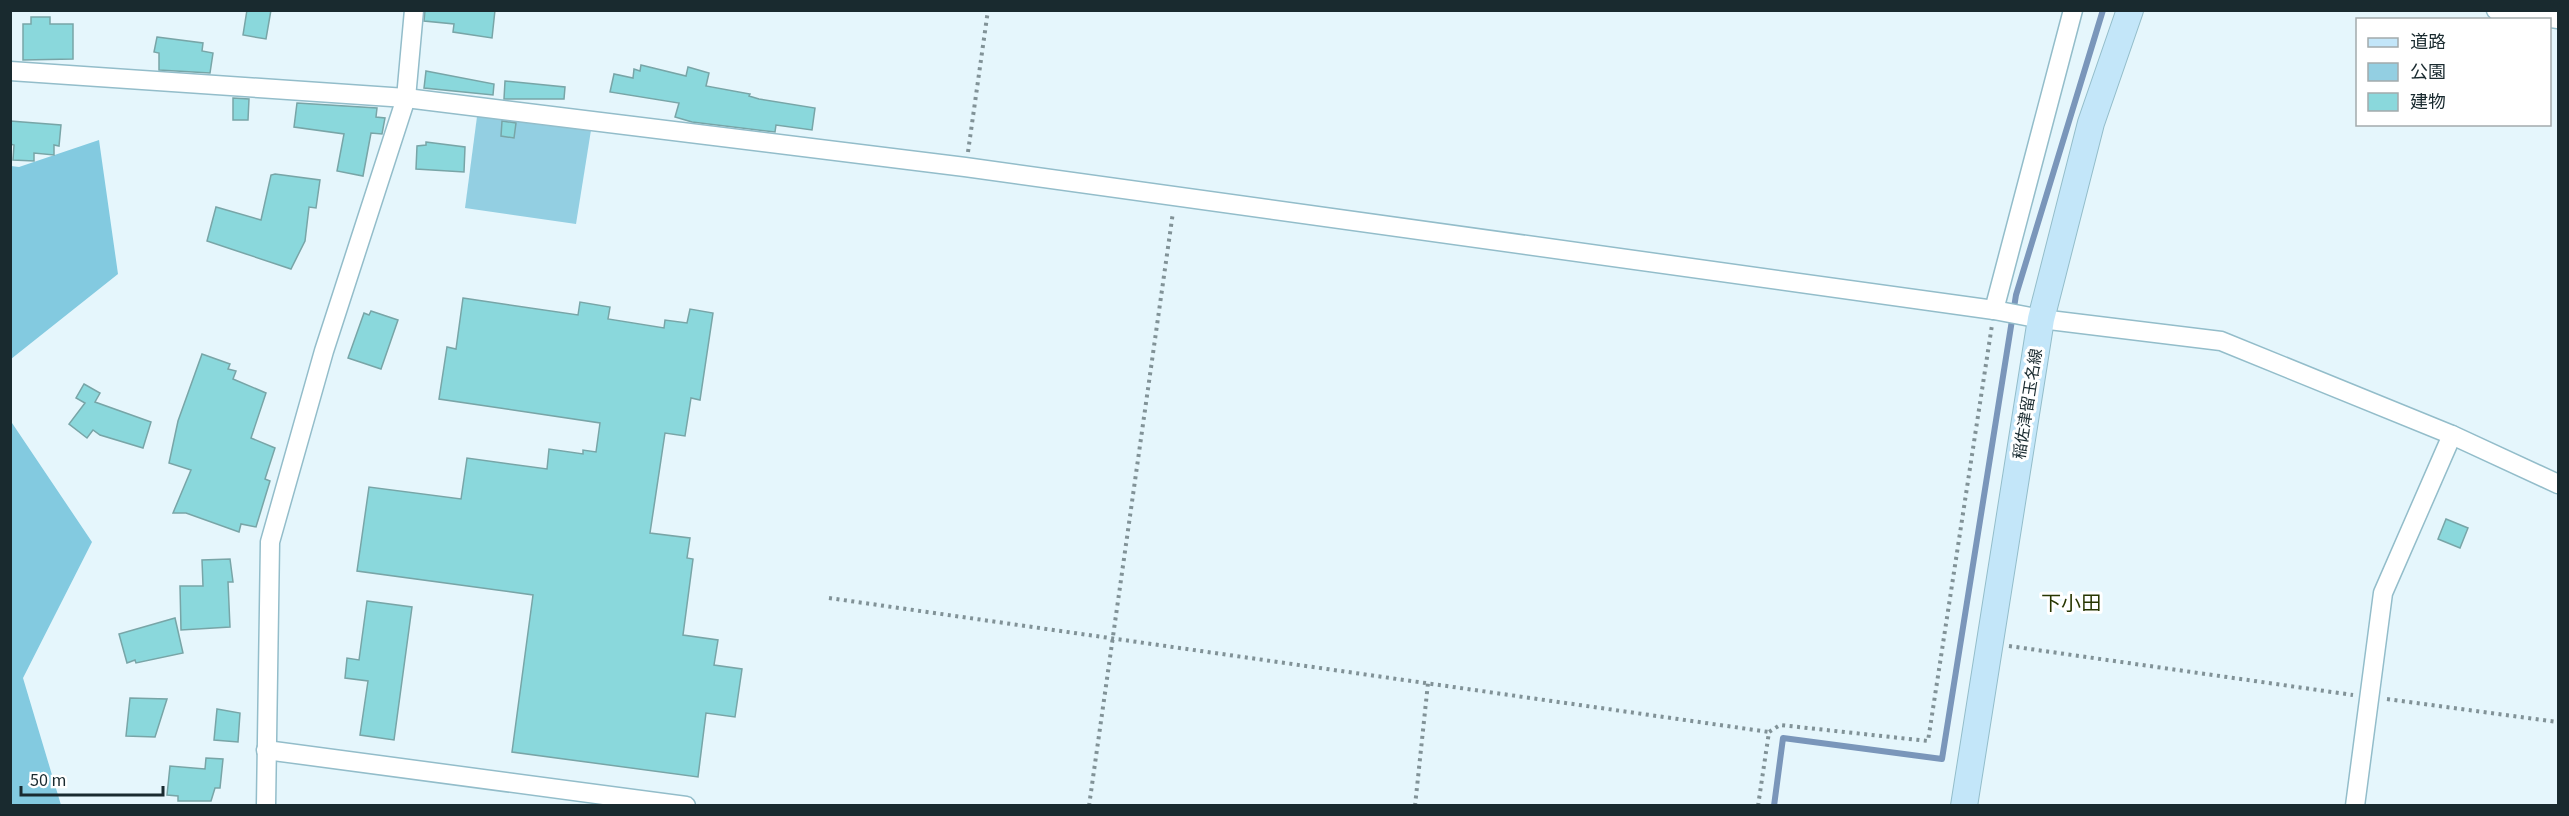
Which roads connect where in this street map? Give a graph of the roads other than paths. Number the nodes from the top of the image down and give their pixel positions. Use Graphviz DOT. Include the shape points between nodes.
graph roads {
  1 [pos="414,10"];
  2 [pos="2073,10"];
  3 [pos="2130,10"];
  4 [pos="2496,10"];
  5 [pos="2559,19"];
  6 [pos="10,71"];
  7 [pos="406,98"];
  8 [pos="1994,310"];
  9 [pos="2038,319"];
  10 [pos="2452,435"];
  11 [pos="2559,484"];
  12 [pos="266,750"];
  13 [pos="266,806"];
  14 [pos="686,806"];
  15 [pos="1964,806"];
  16 [pos="2355,806"];
  1 -- 7 [label="street"];
  2 -- 8 [label="street"];
  3 -- 9 [label="main road, 稲佐津留玉名線" via="2091,123"];
  4 -- 5 [label="street"];
  6 -- 7 [label="street"];
  7 -- 8 [label="street" via="1175,195"];
  7 -- 12 [label="street" via="324,351 270,542"];
  8 -- 9 [label="street"];
  9 -- 10 [label="street" via="2221,341"];
  9 -- 15 [label="main road, 稲佐津留玉名線"];
  10 -- 11 [label="street"];
  10 -- 16 [label="street" via="2383,593"];
  12 -- 13 [label="street"];
  12 -- 14 [label="street"];
}
